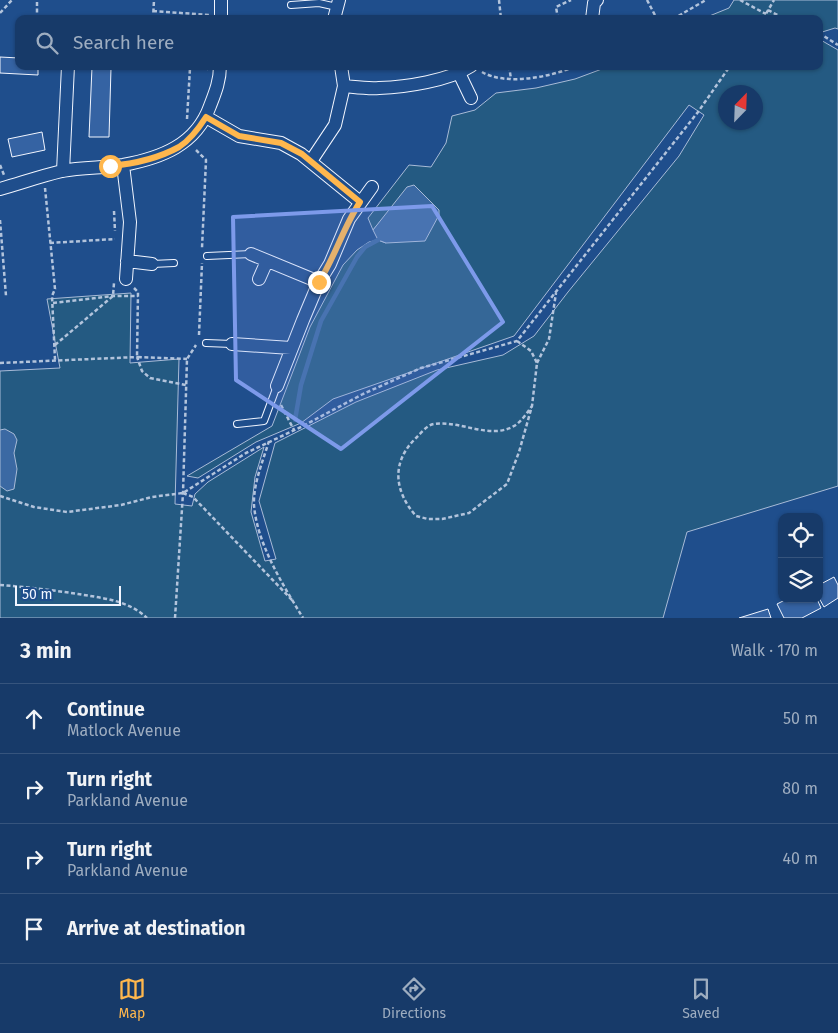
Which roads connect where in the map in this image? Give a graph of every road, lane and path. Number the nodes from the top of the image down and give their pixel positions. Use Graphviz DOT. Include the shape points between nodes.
graph roads {
  1 [pos="12,0"];
  2 [pos="37,0"];
  3 [pos="154,0"];
  4 [pos="221,0"];
  5 [pos="500,0"];
  6 [pos="571,0"];
  7 [pos="597,0"];
  8 [pos="647,0"];
  9 [pos="706,0"];
  10 [pos="740,0"];
  11 [pos="774,0"];
  12 [pos="291,5"];
  13 [pos="337,8"];
  14 [pos="153,11"];
  15 [pos="767,12"];
  16 [pos="0,13"];
  17 [pos="37,15"];
  18 [pos="153,15"];
  19 [pos="198,15"];
  20 [pos="221,15"];
  21 [pos="501,15"];
  22 [pos="557,15"];
  23 [pos="592,15"];
  24 [pos="655,15"];
  25 [pos="680,15"];
  26 [pos="765,15"];
  27 [pos="775,15"];
  28 [pos="823,36"];
  29 [pos="838,45"];
  30 [pos="68,70"];
  31 [pos="190,70"];
  32 [pos="220,70"];
  33 [pos="342,70"];
  34 [pos="471,70"];
  35 [pos="477,70"];
  36 [pos="510,70"];
  37 [pos="563,70"];
  38 [pos="727,70"];
  39 [pos="459,73"];
  40 [pos="511,79"];
  41 [pos="344,86"];
  42 [pos="471,98"];
  43 [pos="206,117"];
  44 [pos="192,135"];
  45 [pos="311,161"];
  46 [pos="123,165"];
  47 [pos="63,171"];
  48 [pos="44,177"];
  49 [pos="372,187"];
  50 [pos="0,189"];
  51 [pos="360,202"];
  52 [pos="114,203"];
  53 [pos="0,220"];
  54 [pos="115,239"];
  55 [pos="50,243"];
  56 [pos="116,246"];
  57 [pos="251,254"];
  58 [pos="207,256"];
  59 [pos="127,261"];
  60 [pos="267,261"];
  61 [pos="174,263"];
  62 [pos="152,264"];
  63 [pos="120,279"];
  64 [pos="259,279"];
  65 [pos="319,282"];
  66 [pos="556,293"];
  67 [pos="6,296"];
  68 [pos="113,296"];
  69 [pos="138,296"];
  70 [pos="53,303"];
  71 [pos="517,341"];
  72 [pos="206,343"];
  73 [pos="54,344"];
  74 [pos="232,344"];
  75 [pos="291,348"];
  76 [pos="137,357"];
  77 [pos="55,360"];
  78 [pos="0,363"];
  79 [pos="537,363"];
  80 [pos="186,385"];
  81 [pos="278,386"];
  82 [pos="532,406"];
  83 [pos="238,424"];
  84 [pos="294,430"];
  85 [pos="269,442"];
  86 [pos="183,493"];
  87 [pos="0,496"];
  88 [pos="0,585"];
  89 [pos="293,602"];
  90 [pos="147,618"];
  91 [pos="175,618"];
  92 [pos="303,618"];
  1 -- 16 [label="path"];
  2 -- 17 [label="path"];
  3 -- 14 [label="path"];
  4 -- 20 [label="street"];
  5 -- 21 [label="path"];
  6 -- 22 [label="path" via="556,7"];
  7 -- 23 [label="street"];
  8 -- 24 [label="path"];
  9 -- 25 [label="path"];
  10 -- 15 [label="path"];
  11 -- 15 [label="path"];
  12 -- 13 [label="lane" via="319,3"];
  14 -- 18 [label="path"];
  14 -- 19 [label="path"];
  15 -- 26 [label="path"];
  15 -- 27 [label="path"];
  28 -- 29 [label="path"];
  30 -- 47 [label="street"];
  31 -- 44 [label="path" via="187,127"];
  32 -- 43 [label="street" via="220,79"];
  33 -- 41 [label="street"];
  34 -- 39 [label="street"];
  35 -- 40 [label="path" via="489,76"];
  36 -- 40 [label="path"];
  37 -- 40 [label="path" via="538,78"];
  38 -- 66 [label="path"];
  39 -- 41 [label="street" via="379,88"];
  39 -- 42 [label="street"];
  41 -- 45 [label="street" via="335,124"];
  43 -- 44 [label="street"];
  43 -- 45 [label="street" via="239,136 281,143"];
  44 -- 46 [label="street" via="179,146 154,157"];
  45 -- 51 [label="street"];
  46 -- 47 [label="street"];
  46 -- 59 [label="street" via="130,222"];
  47 -- 48 [label="street"];
  48 -- 50 [label="street"];
  48 -- 55 [label="path"];
  49 -- 51 [label="street"];
  51 -- 65 [label="street"];
  52 -- 54 [label="path"];
  53 -- 67 [label="path"];
  54 -- 55 [label="path"];
  54 -- 56 [label="path"];
  55 -- 70 [label="path" via="55,289"];
  57 -- 58 [label="lane"];
  57 -- 60 [label="street"];
  59 -- 62 [label="street"];
  59 -- 63 [label="street"];
  60 -- 64 [label="street"];
  60 -- 65 [label="street"];
  61 -- 62 [label="lane"];
  63 -- 68 [label="path"];
  63 -- 69 [label="path" via="138,292"];
  65 -- 75 [label="street"];
  66 -- 71 [label="path"];
  66 -- 79 [label="path" via="549,339"];
  68 -- 69 [label="path"];
  68 -- 70 [label="path"];
  68 -- 73 [label="path"];
  69 -- 76 [label="path"];
  70 -- 73 [label="path"];
  71 -- 79 [label="path" via="531,351"];
  71 -- 84 [label="path" via="421,368"];
  72 -- 74 [label="lane"];
  73 -- 77 [label="path"];
  74 -- 75 [label="street"];
  75 -- 81 [label="street"];
  76 -- 77 [label="path"];
  76 -- 80 [label="path" via="142,371 150,378"];
  76 -- 80 [label="path" via="187,359"];
  77 -- 78 [label="path"];
  79 -- 82 [label="path"];
  80 -- 86 [label="path"];
  81 -- 83 [label="lane" via="264,421"];
  81 -- 84 [label="path" via="282,408"];
  82 -- 82 [label="path" via="507,484 469,513 442,519 416,516 398,482 398,469 412,441 432,424 498,431 514,426"];
  84 -- 85 [label="path"];
  85 -- 86 [label="path"];
  85 -- 89 [label="path" via="254,504 261,539"];
  86 -- 87 [label="path" via="66,512 34,507"];
  86 -- 89 [label="path" via="193,497"];
  86 -- 91 [label="path"];
  88 -- 90 [label="path" via="116,600"];
  89 -- 92 [label="path"];
}
